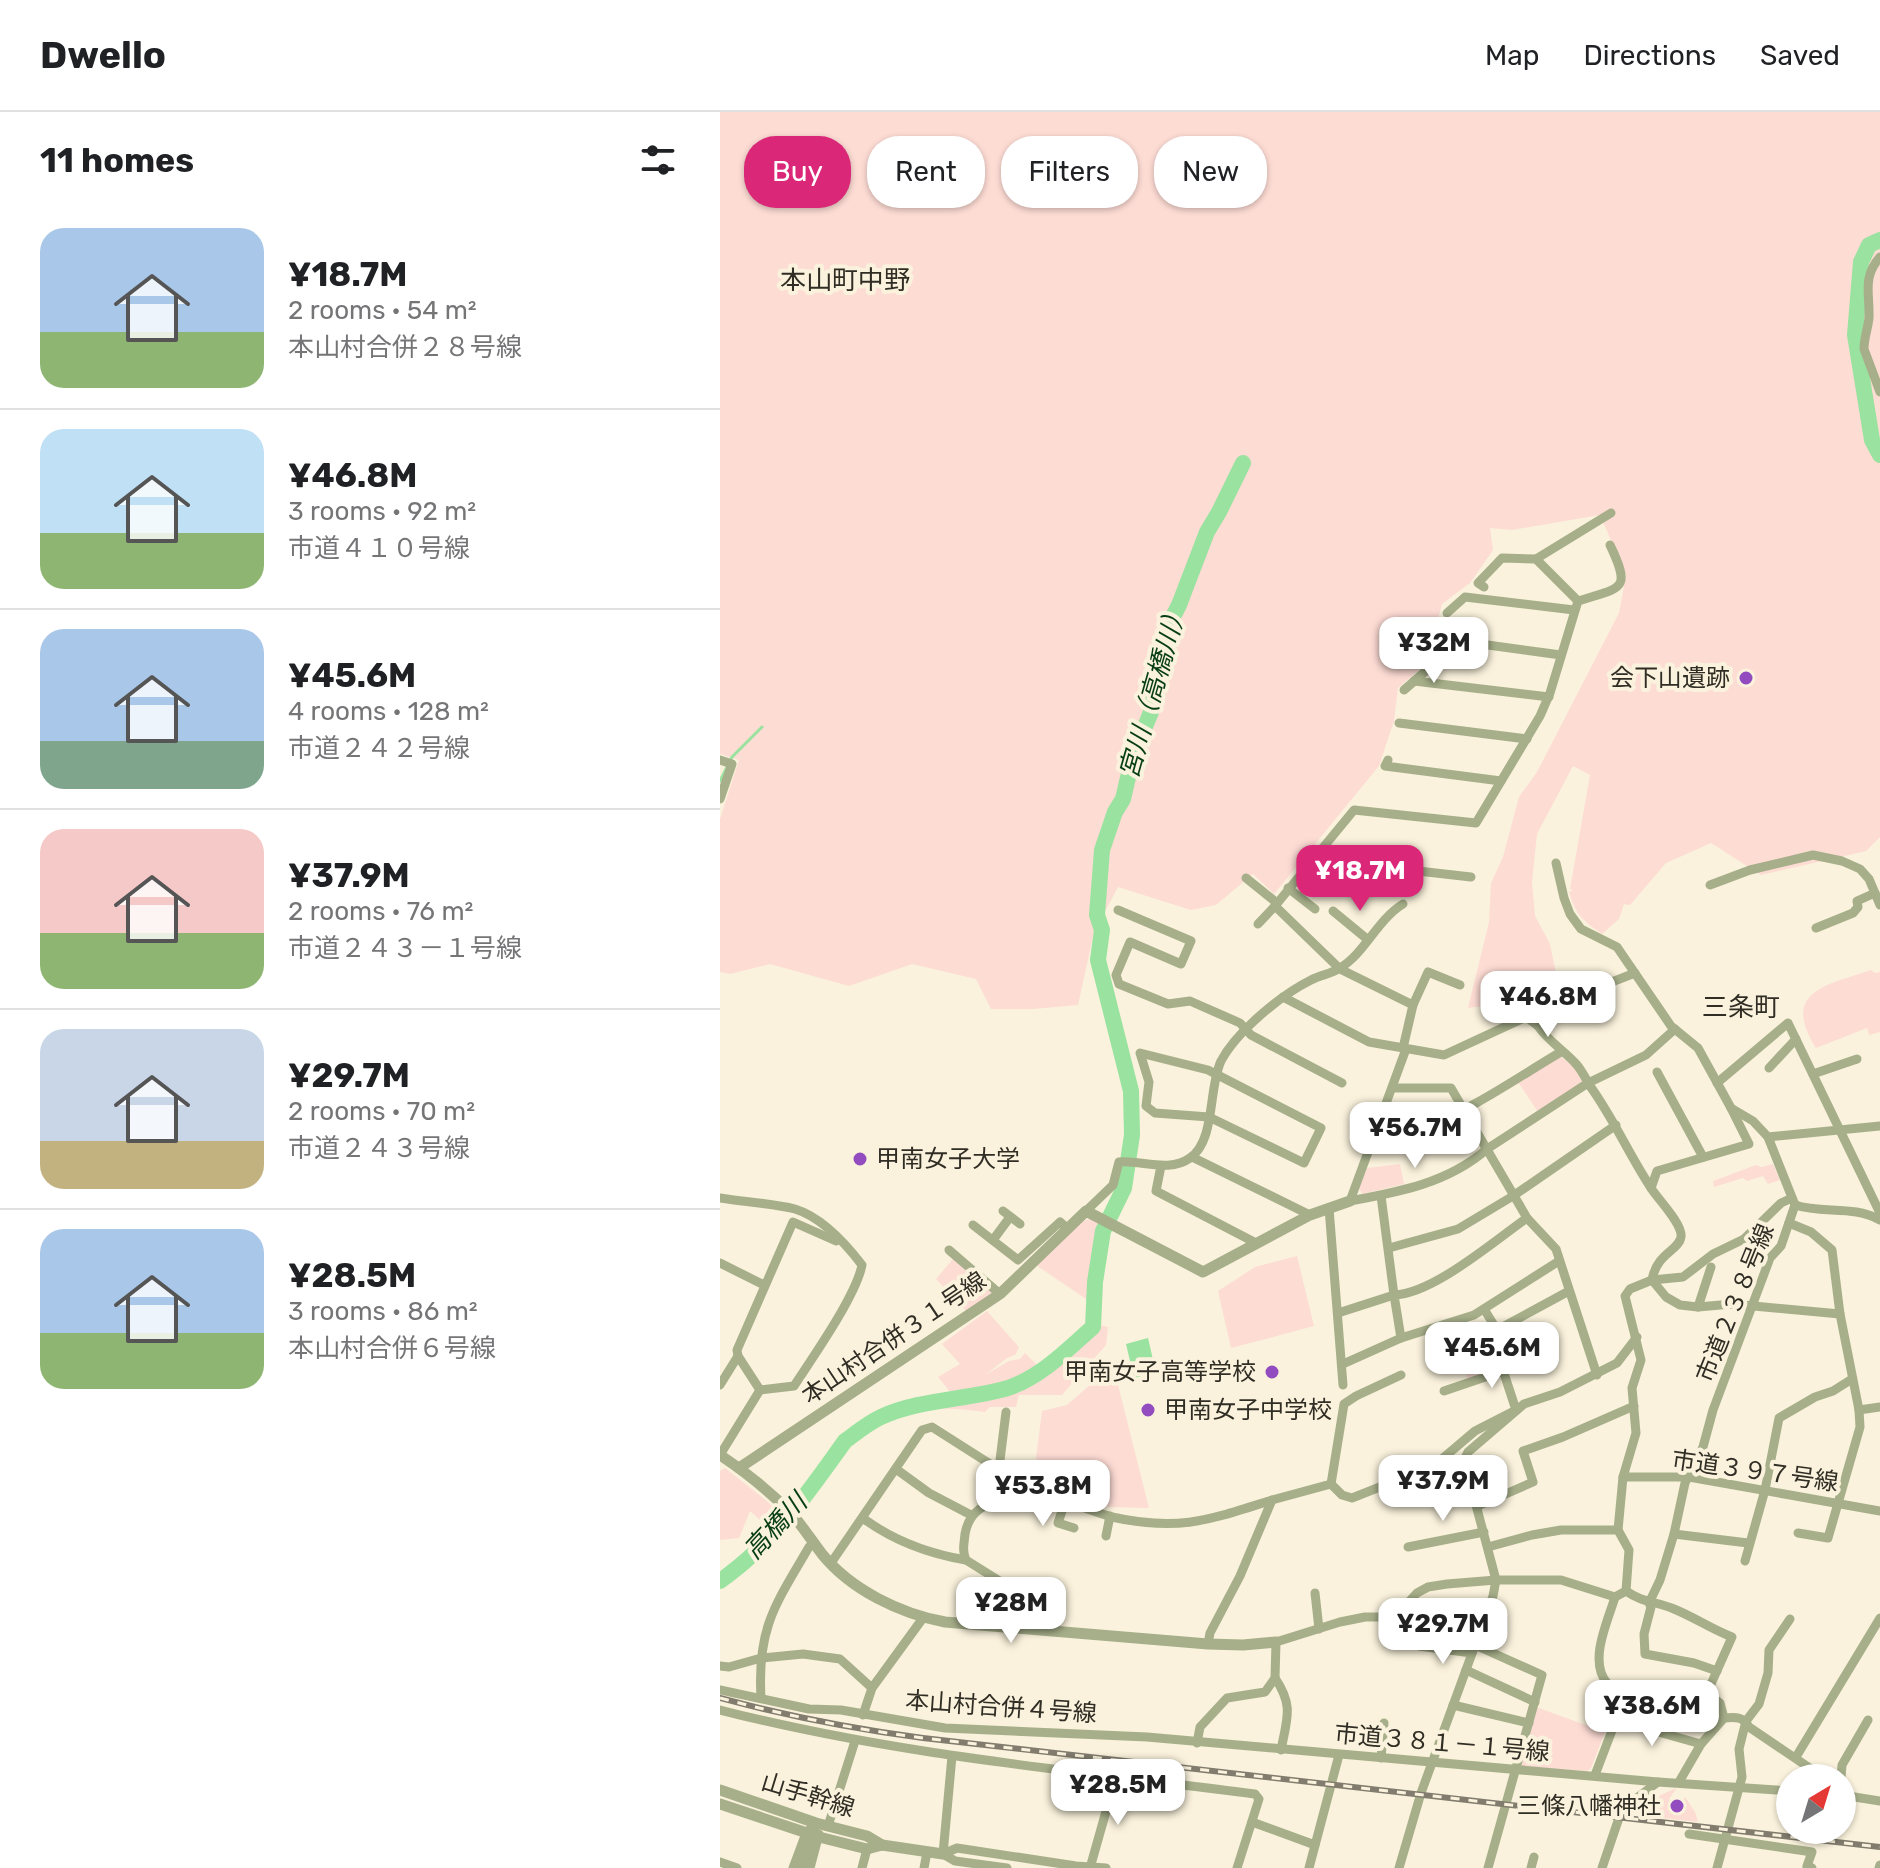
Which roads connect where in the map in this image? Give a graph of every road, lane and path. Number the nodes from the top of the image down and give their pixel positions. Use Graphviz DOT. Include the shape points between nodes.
graph roads {
  1 [pos="1880,257"];
  2 [pos="1880,392"];
  3 [pos="1611,513"];
  4 [pos="1610,545"];
  5 [pos="1536,559"];
  6 [pos="1484,587"];
  7 [pos="1576,606"];
  8 [pos="1447,613"];
  9 [pos="1445,626"];
  10 [pos="1561,655"];
  11 [pos="1435,657"];
  12 [pos="1414,681"];
  13 [pos="1404,690"];
  14 [pos="1549,697"];
  15 [pos="1399,722"];
  16 [pos="1527,739"];
  17 [pos="720,760"];
  18 [pos="1388,760"];
  19 [pos="1501,781"];
  20 [pos="720,799"];
  21 [pos="1312,859"];
  22 [pos="1556,863"];
  23 [pos="1471,877"];
  24 [pos="1246,878"];
  25 [pos="1710,885"];
  26 [pos="1288,888"];
  27 [pos="1875,893"];
  28 [pos="1403,904"];
  29 [pos="1276,905"];
  30 [pos="1880,905"];
  31 [pos="1315,909"];
  32 [pos="1118,910"];
  33 [pos="1333,911"];
  34 [pos="1258,924"];
  35 [pos="1816,928"];
  36 [pos="1367,939"];
  37 [pos="1340,969"];
  38 [pos="1635,973"];
  39 [pos="1460,985"];
  40 [pos="1283,997"];
  41 [pos="1413,1005"];
  42 [pos="1538,1026"];
  43 [pos="1675,1029"];
  44 [pos="1246,1030"];
  45 [pos="1796,1039"];
  46 [pos="1405,1049"];
  47 [pos="1561,1052"];
  48 [pos="1857,1059"];
  49 [pos="1769,1068"];
  50 [pos="1657,1072"];
  51 [pos="1813,1074"];
  52 [pos="1217,1076"];
  53 [pos="1342,1083"];
  54 [pos="1588,1083"];
  55 [pos="1717,1083"];
  56 [pos="1393,1088"];
  57 [pos="1731,1108"];
  58 [pos="1463,1109"];
  59 [pos="1209,1117"];
  60 [pos="1382,1117"];
  61 [pos="1616,1125"];
  62 [pos="1880,1126"];
  63 [pos="1839,1129"];
  64 [pos="1768,1137"];
  65 [pos="1487,1149"];
  66 [pos="1192,1157"];
  67 [pos="1703,1157"];
  68 [pos="1161,1166"];
  69 [pos="1651,1188"];
  70 [pos="1381,1196"];
  71 [pos="1513,1196"];
  72 [pos="720,1198"];
  73 [pos="1350,1201"];
  74 [pos="1793,1201"];
  75 [pos="1329,1208"];
  76 [pos="1090,1213"];
  77 [pos="1880,1213"];
  78 [pos="1310,1215"];
  79 [pos="1527,1218"];
  80 [pos="1880,1220"];
  81 [pos="1789,1223"];
  82 [pos="1020,1224"];
  83 [pos="973,1225"];
  84 [pos="1068,1229"];
  85 [pos="993,1240"];
  86 [pos="1256,1243"];
  87 [pos="844,1244"];
  88 [pos="1389,1248"];
  89 [pos="949,1250"];
  90 [pos="1559,1261"];
  91 [pos="720,1263"];
  92 [pos="1711,1267"];
  93 [pos="1652,1280"];
  94 [pos="764,1285"];
  95 [pos="1569,1291"];
  96 [pos="1000,1294"];
  97 [pos="1394,1295"];
  98 [pos="1752,1306"];
  99 [pos="1698,1307"];
  100 [pos="1484,1309"];
  101 [pos="1338,1313"];
  102 [pos="1840,1314"];
  103 [pos="1637,1337"];
  104 [pos="1401,1338"];
  105 [pos="738,1356"];
  106 [pos="1343,1364"];
  107 [pos="1401,1375"];
  108 [pos="1597,1375"];
  109 [pos="1852,1379"];
  110 [pos="720,1385"];
  111 [pos="1343,1385"];
  112 [pos="760,1390"];
  113 [pos="1444,1391"];
  114 [pos="1634,1406"];
  115 [pos="1880,1407"];
  116 [pos="1516,1410"];
  117 [pos="1859,1410"];
  118 [pos="1006,1412"];
  119 [pos="720,1455"];
  120 [pos="739,1468"];
  121 [pos="999,1468"];
  122 [pos="896,1469"];
  123 [pos="1623,1477"];
  124 [pos="1689,1477"];
  125 [pos="1331,1484"];
  126 [pos="1765,1490"];
  127 [pos="1272,1500"];
  128 [pos="1838,1504"];
  129 [pos="1478,1506"];
  130 [pos="1880,1511"];
  131 [pos="971,1515"];
  132 [pos="1110,1516"];
  133 [pos="864,1519"];
  134 [pos="1074,1528"];
  135 [pos="1618,1530"];
  136 [pos="1484,1532"];
  137 [pos="1798,1533"];
  138 [pos="1674,1534"];
  139 [pos="1106,1536"];
  140 [pos="815,1543"];
  141 [pos="1748,1543"];
  142 [pos="1408,1547"];
  143 [pos="1488,1547"];
  144 [pos="966,1560"];
  145 [pos="1745,1561"];
  146 [pos="831,1563"];
  147 [pos="1496,1580"];
  148 [pos="1626,1591"];
  149 [pos="1314,1593"];
  150 [pos="1615,1597"];
  151 [pos="1649,1603"];
  152 [pos="1387,1617"];
  153 [pos="923,1618"];
  154 [pos="1880,1618"];
  155 [pos="1790,1619"];
  156 [pos="1013,1627"];
  157 [pos="1319,1629"];
  158 [pos="1276,1642"];
  159 [pos="1388,1643"];
  160 [pos="1208,1644"];
  161 [pos="1419,1646"];
  162 [pos="1474,1649"];
  163 [pos="761,1658"];
  164 [pos="720,1666"];
  165 [pos="1466,1670"];
  166 [pos="1717,1671"];
  167 [pos="1275,1678"];
  168 [pos="872,1688"];
  169 [pos="720,1690"];
  170 [pos="1655,1695"];
  171 [pos="761,1698"];
  172 [pos="1535,1702"];
  173 [pos="1453,1705"];
  174 [pos="720,1710"];
  175 [pos="863,1715"];
  176 [pos="1724,1718"];
  177 [pos="1616,1720"];
  178 [pos="1868,1720"];
  179 [pos="1746,1721"];
  180 [pos="1384,1723"];
  181 [pos="1529,1723"];
  182 [pos="1648,1730"];
  183 [pos="855,1741"];
  184 [pos="1197,1743"];
  185 [pos="1701,1744"];
  186 [pos="1281,1750"];
  187 [pos="1339,1755"];
  188 [pos="952,1756"];
  189 [pos="1796,1757"];
  190 [pos="1381,1758"];
  191 [pos="1433,1762"];
  192 [pos="1805,1764"];
  193 [pos="1843,1764"];
  194 [pos="1515,1769"];
  195 [pos="1595,1775"];
  196 [pos="1116,1776"];
  197 [pos="1658,1782"];
  198 [pos="1679,1782"];
  199 [pos="1738,1787"];
  200 [pos="720,1790"];
  201 [pos="1776,1790"];
  202 [pos="1856,1797"];
  203 [pos="1880,1801"];
  204 [pos="720,1804"];
  205 [pos="1252,1822"];
  206 [pos="822,1824"];
  207 [pos="1689,1834"];
  208 [pos="813,1835"];
  209 [pos="1725,1839"];
  210 [pos="882,1845"];
  211 [pos="1315,1845"];
  212 [pos="867,1849"];
  213 [pos="927,1852"];
  214 [pos="943,1854"];
  215 [pos="720,1862"];
  216 [pos="1491,1867"];
  217 [pos="737,1868"];
  218 [pos="793,1868"];
  219 [pos="802,1868"];
  220 [pos="810,1868"];
  221 [pos="862,1868"];
  222 [pos="924,1868"];
  223 [pos="1007,1868"];
  224 [pos="1090,1868"];
  225 [pos="1106,1868"];
  226 [pos="1237,1868"];
  227 [pos="1309,1868"];
  228 [pos="1399,1868"];
  229 [pos="1602,1868"];
  230 [pos="1717,1868"];
  231 [pos="1812,1868"];
  1 -- 2 [label="street" via="1868,273 1864,342"];
  3 -- 5 [label="street"];
  4 -- 7 [label="street" via="1623,581"];
  5 -- 6 [label="street" via="1502,558 1478,583"];
  5 -- 7 [label="street"];
  7 -- 8 [label="street" via="1465,597"];
  7 -- 10 [label="street"];
  9 -- 10 [label="street" via="1444,639"];
  10 -- 14 [label="street"];
  11 -- 12 [label="street"];
  12 -- 13 [label="street"];
  12 -- 14 [label="street"];
  14 -- 16 [label="street"];
  15 -- 16 [label="street"];
  16 -- 19 [label="street"];
  17 -- 20 [label="street" via="732,764"];
  18 -- 19 [label="street" via="1385,766"];
  19 -- 21 [label="street" via="1476,823 1354,810"];
  21 -- 23 [label="street"];
  21 -- 26 [label="street"];
  22 -- 38 [label="street, 市道２３８号線" via="1570,914 1581,929 1617,947"];
  24 -- 29 [label="street"];
  25 -- 27 [label="street" via="1813,855 1860,869"];
  26 -- 29 [label="street"];
  26 -- 31 [label="street"];
  27 -- 30 [label="street"];
  27 -- 35 [label="street" via="1857,901 1853,913"];
  28 -- 36 [label="street"];
  29 -- 34 [label="street"];
  29 -- 37 [label="street"];
  32 -- 44 [label="street" via="1191,941 1181,964 1130,942 1116,975 1119,984 1168,1004 1190,1001"];
  33 -- 36 [label="street"];
  36 -- 37 [label="street"];
  37 -- 40 [label="street"];
  37 -- 41 [label="street"];
  38 -- 42 [label="street" via="1604,985"];
  38 -- 43 [label="street, 市道２３８号線"];
  39 -- 41 [label="street" via="1423,969"];
  40 -- 44 [label="street"];
  40 -- 46 [label="street" via="1369,1042"];
  41 -- 46 [label="street"];
  42 -- 46 [label="street" via="1526,1017 1444,1055"];
  42 -- 47 [label="street"];
  43 -- 54 [label="street" via="1646,1055"];
  43 -- 55 [label="street, 市道２３８号線" via="1698,1048"];
  44 -- 52 [label="street" via="1225,1055"];
  44 -- 53 [label="street"];
  45 -- 49 [label="street"];
  45 -- 51 [label="street"];
  45 -- 55 [label="street" via="1788,1023"];
  46 -- 56 [label="street"];
  47 -- 54 [label="street"];
  47 -- 58 [label="street"];
  48 -- 51 [label="street"];
  50 -- 67 [label="street"];
  51 -- 63 [label="street"];
  52 -- 59 [label="street"];
  52 -- 59 [label="street" via="1140,1053 1149,1082 1146,1106 1155,1113"];
  52 -- 59 [label="street" via="1321,1128 1304,1163"];
  54 -- 61 [label="street"];
  54 -- 65 [label="street"];
  55 -- 57 [label="street, 市道２３８号線"];
  56 -- 58 [label="street" via="1451,1088"];
  56 -- 60 [label="street"];
  57 -- 64 [label="street, 市道２３８号線"];
  57 -- 67 [label="street" via="1749,1144"];
  58 -- 60 [label="street" via="1423,1123"];
  58 -- 65 [label="street"];
  59 -- 66 [label="street" via="1203,1142"];
  60 -- 73 [label="street"];
  61 -- 69 [label="street"];
  61 -- 71 [label="street"];
  62 -- 63 [label="street"];
  63 -- 64 [label="street"];
  63 -- 77 [label="street"];
  64 -- 74 [label="street, 市道２３８号線"];
  65 -- 70 [label="street" via="1438,1181"];
  65 -- 71 [label="street"];
  66 -- 68 [label="street"];
  66 -- 78 [label="street"];
  67 -- 69 [label="street" via="1657,1171"];
  68 -- 76 [label="street, 本山村合併３１号線" via="1119,1162 1113,1185"];
  68 -- 86 [label="street" via="1156,1191"];
  69 -- 93 [label="street" via="1681,1229 1677,1245 1654,1267"];
  70 -- 73 [label="street"];
  70 -- 88 [label="street"];
  71 -- 79 [label="street"];
  71 -- 88 [label="street" via="1458,1229"];
  72 -- 87 [label="street" via="797,1210"];
  73 -- 75 [label="street"];
  74 -- 80 [label="street" via="1809,1209 1855,1211"];
  74 -- 81 [label="street, 市道２３８号線"];
  74 -- 93 [label="street" via="1781,1203 1744,1239 1683,1277"];
  75 -- 78 [label="street"];
  75 -- 101 [label="street"];
  76 -- 84 [label="street, 本山村合併３１号線"];
  76 -- 86 [label="street" via="1203,1272"];
  78 -- 86 [label="street"];
  79 -- 90 [label="street" via="1556,1249"];
  79 -- 97 [label="street" via="1436,1282"];
  81 -- 98 [label="street, 市道２３８号線"];
  81 -- 102 [label="street" via="1811,1232 1832,1250"];
  82 -- 85 [label="street" via="1007,1214"];
  83 -- 85 [label="street"];
  84 -- 85 [label="street" via="1060,1222 1018,1260"];
  84 -- 96 [label="street, 本山村合併３１号線"];
  87 -- 94 [label="street" via="793,1222"];
  87 -- 112 [label="street" via="862,1265 847,1300 794,1386"];
  88 -- 97 [label="street"];
  89 -- 96 [label="street"];
  90 -- 95 [label="street"];
  90 -- 100 [label="street"];
  91 -- 94 [label="street"];
  92 -- 99 [label="street"];
  93 -- 99 [label="street" via="1666,1297"];
  93 -- 103 [label="street" via="1625,1296"];
  94 -- 105 [label="street"];
  95 -- 100 [label="street" via="1497,1330"];
  95 -- 108 [label="street"];
  96 -- 120 [label="street, 本山村合併３１号線"];
  97 -- 101 [label="street"];
  97 -- 104 [label="street"];
  98 -- 99 [label="street"];
  98 -- 102 [label="street"];
  98 -- 124 [label="street, 市道２３８号線"];
  100 -- 104 [label="street"];
  101 -- 106 [label="street"];
  102 -- 109 [label="street"];
  103 -- 108 [label="street" via="1617,1363"];
  103 -- 114 [label="street" via="1641,1360 1632,1388"];
  104 -- 106 [label="street"];
  105 -- 110 [label="street"];
  105 -- 112 [label="street"];
  106 -- 111 [label="street"];
  107 -- 125 [label="street" via="1344,1404"];
  108 -- 116 [label="street"];
  109 -- 117 [label="street"];
  109 -- 126 [label="street" via="1779,1418"];
  112 -- 119 [label="street"];
  113 -- 116 [label="street" via="1502,1366"];
  114 -- 123 [label="street" via="1636,1433"];
  114 -- 129 [label="street" via="1523,1451 1533,1482"];
  115 -- 117 [label="street"];
  116 -- 125 [label="street" via="1475,1431 1442,1459 1400,1479 1352,1498"];
  116 -- 129 [label="street" via="1464,1460"];
  117 -- 128 [label="street" via="1860,1427"];
  118 -- 121 [label="street"];
  119 -- 120 [label="street"];
  120 -- 140 [label="street"];
  121 -- 122 [label="street" via="932,1427 922,1430"];
  121 -- 131 [label="street" via="1009,1476 1007,1496"];
  122 -- 131 [label="street"];
  122 -- 133 [label="street"];
  123 -- 124 [label="street, 市道３９７号線"];
  123 -- 135 [label="street"];
  124 -- 126 [label="street, 市道３９７号線"];
  124 -- 138 [label="street, 市道２３８号線"];
  125 -- 127 [label="street"];
  126 -- 128 [label="street, 市道３９７号線"];
  126 -- 141 [label="street"];
  127 -- 132 [label="street" via="1186,1524 1164,1526"];
  127 -- 160 [label="street"];
  128 -- 130 [label="street, 市道３９７号線"];
  128 -- 137 [label="street" via="1828,1538"];
  129 -- 136 [label="street"];
  131 -- 144 [label="street" via="962,1552"];
  132 -- 134 [label="street" via="1061,1502 1058,1523"];
  132 -- 139 [label="street"];
  133 -- 144 [label="street" via="893,1537"];
  133 -- 146 [label="street"];
  135 -- 143 [label="street" via="1561,1530"];
  135 -- 148 [label="street" via="1629,1550"];
  136 -- 142 [label="street"];
  136 -- 143 [label="street"];
  138 -- 141 [label="street"];
  138 -- 151 [label="street, 市道２３８号線"];
  140 -- 146 [label="street"];
  140 -- 163 [label="street" via="772,1611"];
  141 -- 145 [label="street"];
  143 -- 147 [label="street"];
  144 -- 156 [label="street" via="1017,1592"];
  146 -- 153 [label="street" via="856,1584"];
  147 -- 150 [label="street" via="1561,1580"];
  147 -- 152 [label="street" via="1428,1587"];
  147 -- 162 [label="street"];
  148 -- 150 [label="street"];
  148 -- 151 [label="street"];
  149 -- 157 [label="street"];
  150 -- 177 [label="street" via="1601,1642 1600,1670 1622,1695"];
  151 -- 166 [label="street, 市道２３８号線" via="1645,1654"];
  151 -- 166 [label="street" via="1671,1607 1732,1637"];
  152 -- 157 [label="street"];
  152 -- 159 [label="street"];
  153 -- 156 [label="street"];
  153 -- 168 [label="street"];
  154 -- 189 [label="street"];
  155 -- 179 [label="street" via="1769,1650 1759,1704"];
  156 -- 160 [label="street"];
  157 -- 158 [label="street"];
  158 -- 160 [label="street"];
  158 -- 167 [label="street"];
  161 -- 162 [label="street"];
  162 -- 165 [label="street"];
  162 -- 172 [label="street" via="1542,1675"];
  163 -- 164 [label="street"];
  163 -- 168 [label="street" via="803,1654 840,1659"];
  163 -- 171 [label="street"];
  165 -- 172 [label="street"];
  165 -- 173 [label="street"];
  166 -- 176 [label="street" via="1707,1693 1720,1703"];
  167 -- 184 [label="street" via="1265,1692 1227,1698 1200,1727"];
  167 -- 186 [label="street" via="1288,1704"];
  168 -- 175 [label="street"];
  169 -- 171 [label="street, 本山村合併４号線"];
  170 -- 182 [label="street"];
  171 -- 175 [label="street, 本山村合併４号線"];
  172 -- 181 [label="street"];
  173 -- 181 [label="street"];
  173 -- 191 [label="street"];
  174 -- 183 [label="street"];
  175 -- 184 [label="street, 本山村合併４号線" via="945,1728"];
  176 -- 179 [label="street"];
  176 -- 185 [label="street"];
  177 -- 182 [label="street"];
  177 -- 195 [label="street"];
  178 -- 193 [label="street"];
  179 -- 189 [label="street"];
  179 -- 199 [label="street"];
  180 -- 190 [label="street"];
  181 -- 194 [label="street"];
  182 -- 185 [label="street"];
  183 -- 188 [label="street"];
  183 -- 206 [label="street"];
  184 -- 186 [label="street, 本山村合併４号線"];
  185 -- 198 [label="street"];
  186 -- 187 [label="street, 市道３８１－１号線"];
  187 -- 190 [label="street, 市道３８１－１号線"];
  187 -- 211 [label="street"];
  188 -- 196 [label="street"];
  188 -- 214 [label="street"];
  189 -- 192 [label="street"];
  190 -- 191 [label="street, 市道３８１－１号線"];
  191 -- 194 [label="street, 市道３８１－１号線"];
  191 -- 228 [label="street"];
  194 -- 195 [label="street, 市道３８１－１号線"];
  194 -- 216 [label="street"];
  195 -- 197 [label="street, 市道３８１－１号線"];
  196 -- 205 [label="street" via="1255,1794 1259,1799"];
  196 -- 224 [label="street"];
  197 -- 198 [label="street, 市道３８１－１号線"];
  197 -- 229 [label="street" via="1622,1809"];
  198 -- 199 [label="street, 市道３８１－１号線"];
  199 -- 201 [label="street, 市道３８１－１号線"];
  199 -- 209 [label="street"];
  200 -- 206 [label="street, 山手幹線"];
  202 -- 203 [label="street"];
  204 -- 208 [label="street, 山手幹線"];
  205 -- 211 [label="street"];
  205 -- 226 [label="street"];
  206 -- 208 [label="street"];
  206 -- 210 [label="street, 山手幹線"];
  207 -- 209 [label="street"];
  208 -- 212 [label="street, 山手幹線"];
  208 -- 218 [label="street"];
  208 -- 219 [label="street"];
  208 -- 220 [label="street"];
  209 -- 230 [label="street"];
  209 -- 231 [label="street" via="1812,1852 1807,1866"];
  210 -- 212 [label="street, 山手幹線"];
  210 -- 213 [label="street, 山手幹線"];
  211 -- 227 [label="street"];
  212 -- 221 [label="street"];
  213 -- 214 [label="street, 山手幹線"];
  213 -- 222 [label="street"];
  214 -- 223 [label="street, 山手幹線" via="955,1861"];
  214 -- 224 [label="street, 山手幹線" via="957,1848"];
  215 -- 217 [label="street"];
  224 -- 225 [label="street, 山手幹線"];
}
